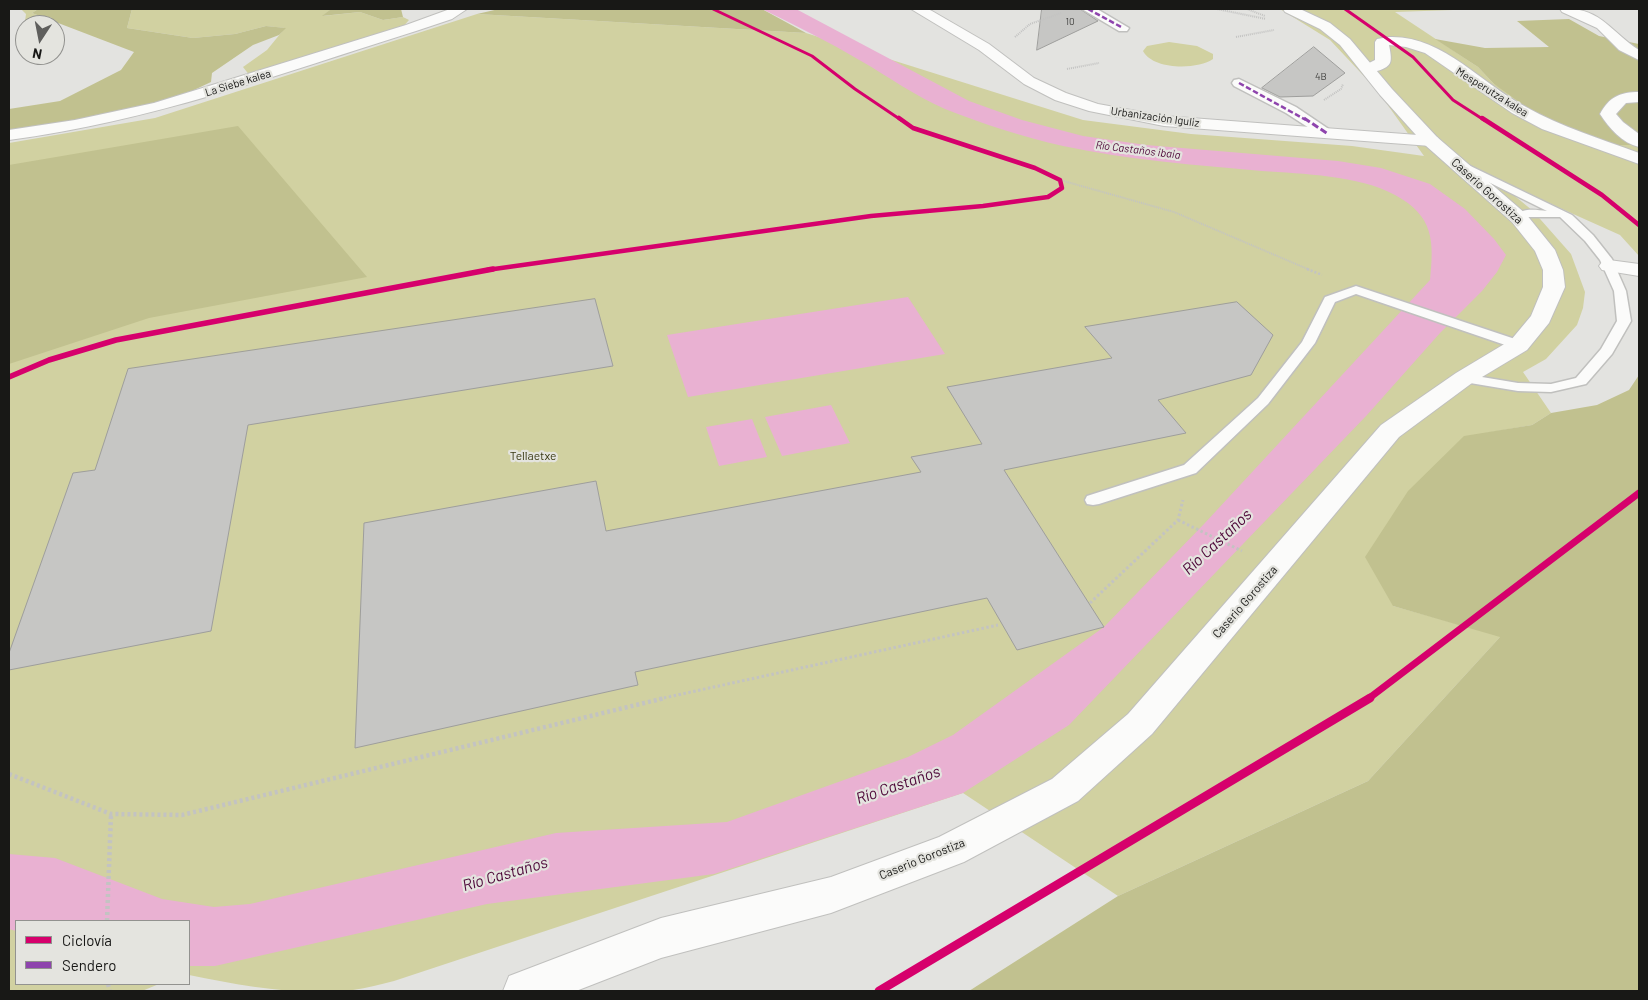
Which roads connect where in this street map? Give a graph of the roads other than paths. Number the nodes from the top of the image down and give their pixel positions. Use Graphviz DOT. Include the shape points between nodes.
graph roads {
  1 [pos="460,9"];
  2 [pos="918,9"];
  3 [pos="1088,9"];
  4 [pos="1567,9"];
  5 [pos="413,12"];
  6 [pos="1286,19"];
  7 [pos="411,28"];
  8 [pos="1123,28"];
  9 [pos="1639,56"];
  10 [pos="1368,69"];
  11 [pos="1239,83"];
  12 [pos="1639,97"];
  13 [pos="1328,134"];
  14 [pos="9,135"];
  15 [pos="1431,141"];
  16 [pos="1639,142"];
  17 [pos="1639,159"];
  18 [pos="1454,161"];
  19 [pos="1568,217"];
  20 [pos="1519,218"];
  21 [pos="1609,266"];
  22 [pos="1639,270"];
  23 [pos="1519,345"];
  24 [pos="1464,378"];
  25 [pos="1094,500"];
  26 [pos="524,991"];
  1 -- 7 [label="street, La Siebe kalea"];
  2 -- 13 [label="street, Urbanización Iguliz" via="974,40 1030,82 1087,105 1164,121"];
  3 -- 8 [label="street"];
  4 -- 9 [label="street" via="1602,24 1624,47"];
  5 -- 7 [label="street" via="417,20"];
  6 -- 10 [label="street, Caserio Gorostiza" via="1325,26 1346,42"];
  7 -- 14 [label="street, La Siebe kalea" via="158,107"];
  10 -- 15 [label="street, Caserio Gorostiza"];
  10 -- 17 [label="street, Mesperutza kalea" via="1383,62 1382,42 1414,43 1430,50 1487,90 1541,122"];
  11 -- 13 [label="street, Urbanización Iguliz"];
  12 -- 16 [label="street" via="1626,97 1613,103 1608,114 1617,126"];
  13 -- 15 [label="street, Urbanización Iguliz"];
  15 -- 18 [label="street, Caserio Gorostiza"];
  18 -- 19 [label="lane"];
  18 -- 20 [label="street, Caserio Gorostiza"];
  19 -- 20 [label="lane" via="1526,213"];
  19 -- 21 [label="lane" via="1589,238"];
  20 -- 23 [label="street, Caserio Gorostiza" via="1545,250 1553,270 1554,287 1541,318"];
  21 -- 22 [label="street"];
  21 -- 24 [label="lane" via="1620,291 1624,321 1607,351 1581,381 1551,388 1518,387"];
  23 -- 24 [label="street, Caserio Gorostiza"];
  23 -- 25 [label="lane" via="1356,290 1330,300 1308,342 1263,401 1190,469"];
  24 -- 26 [label="street, Caserio Gorostiza" via="1390,431 1140,724 1065,790 951,850 841,891 661,938"];
}
